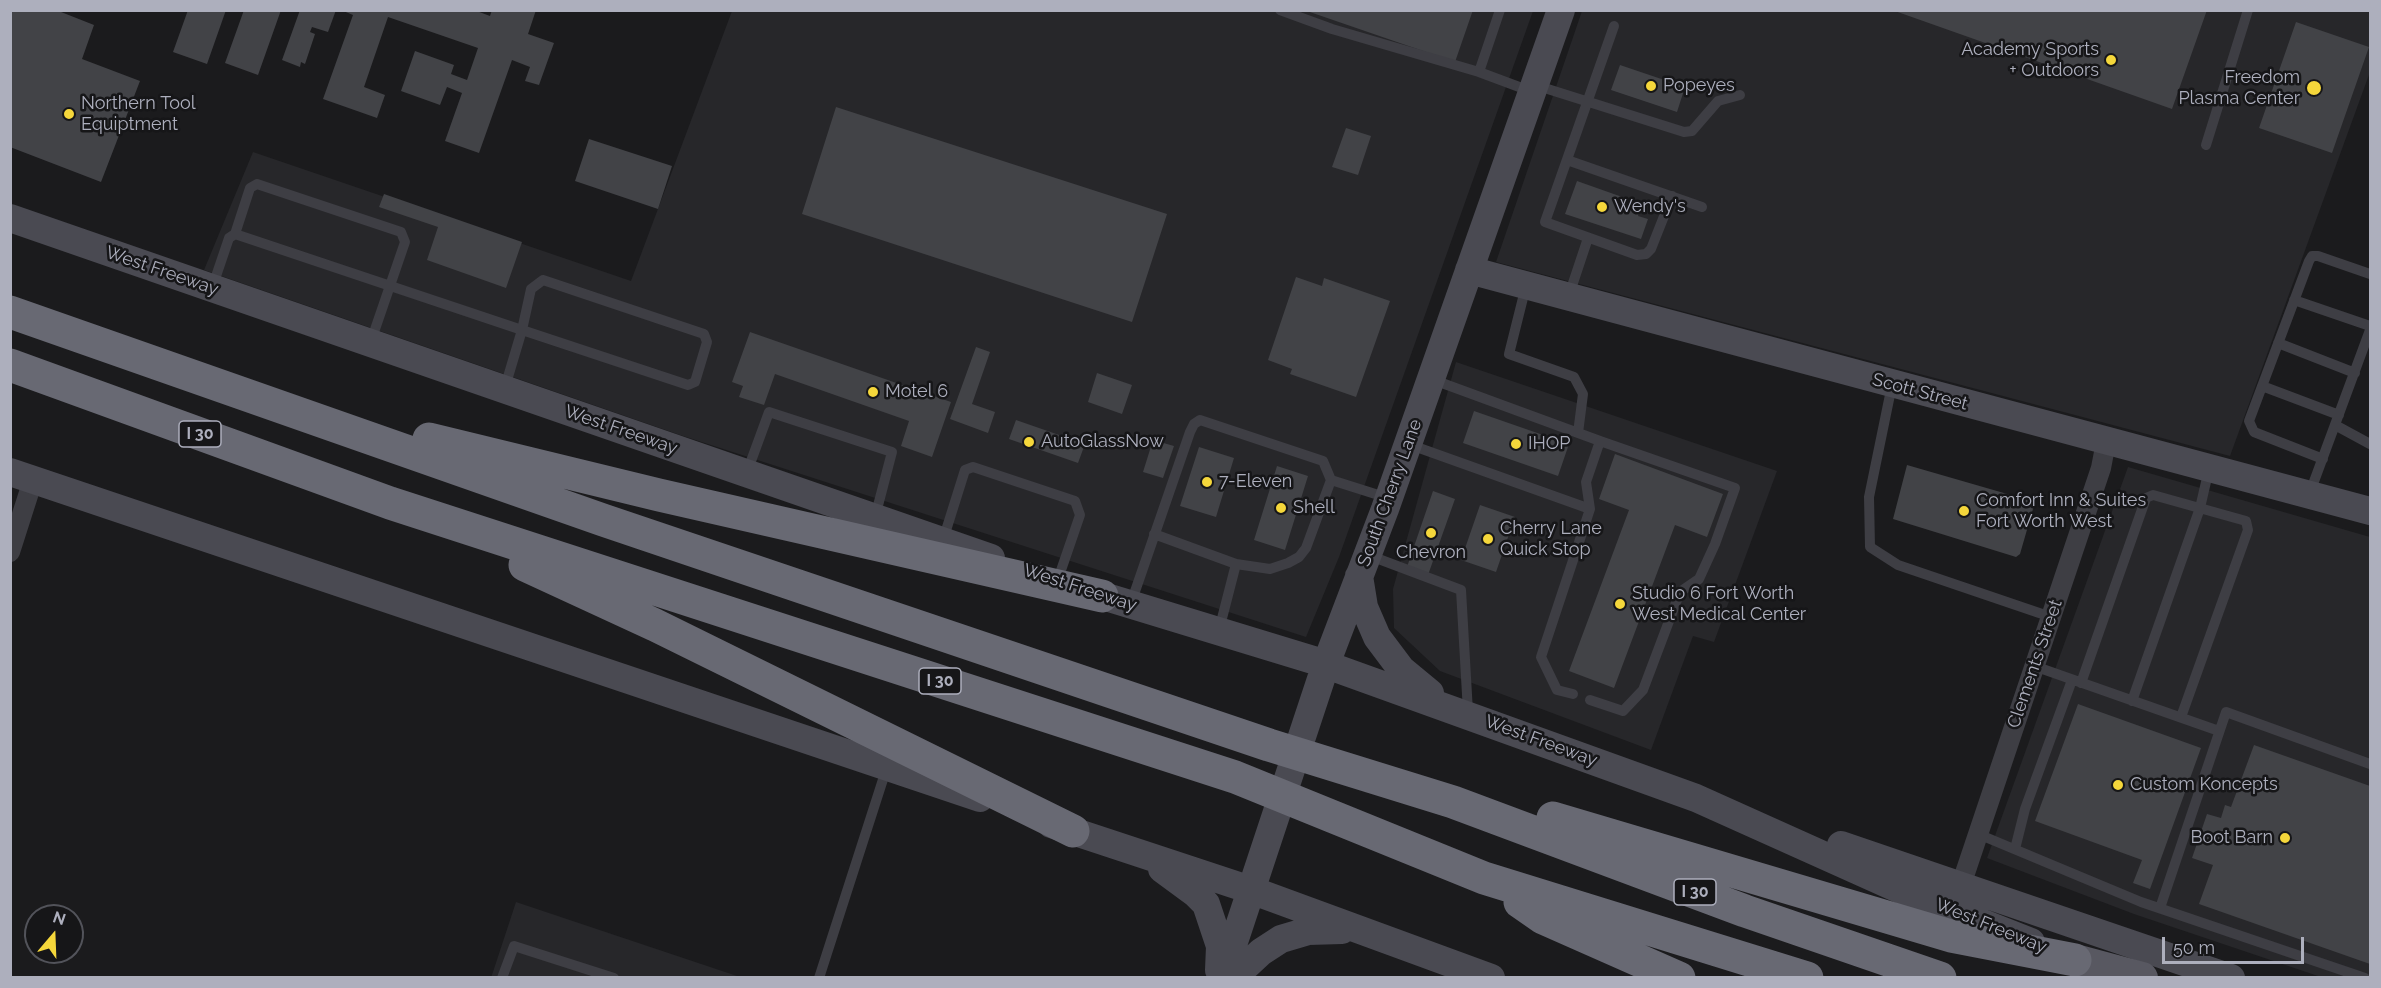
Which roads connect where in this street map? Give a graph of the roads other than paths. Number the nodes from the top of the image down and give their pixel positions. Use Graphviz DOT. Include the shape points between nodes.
graph roads {
  1 [pos="1280,10"];
  2 [pos="1500,10"];
  3 [pos="1561,10"];
  4 [pos="2248,10"];
  5 [pos="1614,26"];
  6 [pos="1479,72"];
  7 [pos="1534,88"];
  8 [pos="1740,95"];
  9 [pos="1588,101"];
  10 [pos="2206,145"];
  11 [pos="1567,160"];
  12 [pos="1672,196"];
  13 [pos="1702,207"];
  14 [pos="10,218"];
  15 [pos="235,234"];
  16 [pos="1588,238"];
  17 [pos="1469,270"];
  18 [pos="2370,274"];
  19 [pos="390,286"];
  20 [pos="1527,286"];
  21 [pos="212,288"];
  22 [pos="1568,297"];
  23 [pos="2294,300"];
  24 [pos="10,312"];
  25 [pos="2370,328"];
  26 [pos="522,330"];
  27 [pos="370,343"];
  28 [pos="2278,343"];
  29 [pos="10,365"];
  30 [pos="2355,373"];
  31 [pos="1431,379"];
  32 [pos="1892,384"];
  33 [pos="2262,386"];
  34 [pos="504,389"];
  35 [pos="244,394"];
  36 [pos="2337,420"];
  37 [pos="1578,432"];
  38 [pos="1600,441"];
  39 [pos="2106,442"];
  40 [pos="1407,444"];
  41 [pos="2370,444"];
  42 [pos="2323,459"];
  43 [pos="2210,469"];
  44 [pos="747,473"];
  45 [pos="22,476"];
  46 [pos="1331,480"];
  47 [pos="2309,495"];
  48 [pos="1388,499"];
  49 [pos="390,503"];
  50 [pos="2200,508"];
  51 [pos="1590,509"];
  52 [pos="2370,511"];
  53 [pos="875,518"];
  54 [pos="1154,534"];
  55 [pos="940,549"];
  56 [pos="10,552"];
  57 [pos="1236,564"];
  58 [pos="1364,565"];
  59 [pos="1057,583"];
  60 [pos="1116,601"];
  61 [pos="2051,617"];
  62 [pos="1218,631"];
  63 [pos="2034,666"];
  64 [pos="1323,676"];
  65 [pos="2077,681"];
  66 [pos="1573,694"];
  67 [pos="1590,700"];
  68 [pos="2132,701"];
  69 [pos="1458,711"];
  70 [pos="2181,717"];
  71 [pos="2219,731"];
  72 [pos="2370,765"];
  73 [pos="887,766"];
  74 [pos="1696,798"];
  75 [pos="1453,802"];
  76 [pos="1073,831"];
  77 [pos="1978,834"];
  78 [pos="2015,849"];
  79 [pos="1148,855"];
  80 [pos="1484,878"];
  81 [pos="1961,885"];
  82 [pos="1251,890"];
  83 [pos="2160,908"];
  84 [pos="1357,929"];
  85 [pos="2075,960"];
  86 [pos="502,978"];
  87 [pos="614,978"];
  88 [pos="819,978"];
  89 [pos="1220,978"];
  90 [pos="1233,978"];
  91 [pos="1491,978"];
  92 [pos="1679,978"];
  93 [pos="1807,978"];
  94 [pos="1940,978"];
  95 [pos="2142,978"];
  96 [pos="2231,978"];
  97 [pos="2365,978"];
  1 -- 6 [label="lane"];
  2 -- 6 [label="lane"];
  3 -- 7 [label="main road, South Cherry Lane"];
  4 -- 10 [label="lane"];
  5 -- 9 [label="lane"];
  6 -- 7 [label="lane"];
  7 -- 9 [label="lane"];
  7 -- 17 [label="main road, South Cherry Lane"];
  8 -- 9 [label="lane" via="1718,101 1692,131 1684,132"];
  9 -- 11 [label="lane"];
  11 -- 12 [label="lane"];
  11 -- 16 [label="lane" via="1545,222"];
  12 -- 13 [label="lane"];
  12 -- 16 [label="lane" via="1646,254 1626,253"];
  14 -- 21 [label="main road, West Freeway"];
  15 -- 19 [label="lane"];
  15 -- 19 [label="lane" via="250,188 257,184 401,232 405,242"];
  15 -- 21 [label="lane" via="229,238"];
  16 -- 22 [label="lane"];
  17 -- 20 [label="main road, Scott Street"];
  17 -- 31 [label="main road, South Cherry Lane"];
  18 -- 23 [label="lane" via="2312,256"];
  19 -- 26 [label="lane"];
  19 -- 27 [label="lane"];
  20 -- 22 [label="main road, Scott Street"];
  20 -- 37 [label="lane" via="1509,354 1574,377 1584,394"];
  21 -- 27 [label="main road, West Freeway"];
  22 -- 32 [label="main road, Scott Street"];
  23 -- 25 [label="lane"];
  23 -- 28 [label="lane"];
  24 -- 35 [label="highway, I 30"];
  25 -- 30 [label="lane"];
  26 -- 26 [label="lane" via="531,289 543,280 704,334 707,342 695,382 688,385"];
  26 -- 34 [label="lane"];
  27 -- 34 [label="main road, West Freeway"];
  28 -- 30 [label="lane"];
  28 -- 33 [label="lane"];
  29 -- 49 [label="highway, I 30"];
  30 -- 36 [label="lane"];
  31 -- 37 [label="lane"];
  31 -- 40 [label="main road, South Cherry Lane"];
  32 -- 39 [label="main road, Scott Street"];
  32 -- 61 [label="lane" via="1869,497 1870,547 1898,565"];
  33 -- 36 [label="lane"];
  33 -- 42 [label="lane" via="2248,421 2254,432"];
  34 -- 44 [label="main road, West Freeway"];
  35 -- 55 [label="highway" via="659,495"];
  35 -- 75 [label="highway, I 30" via="1269,745"];
  36 -- 41 [label="lane"];
  36 -- 42 [label="lane"];
  37 -- 38 [label="lane"];
  38 -- 51 [label="lane" via="1586,482"];
  38 -- 67 [label="lane" via="1735,488 1699,579 1680,592 1643,690 1623,711"];
  39 -- 43 [label="main road, Scott Street"];
  39 -- 61 [label="street, Clements Street" via="2101,468"];
  40 -- 48 [label="main road, South Cherry Lane"];
  40 -- 51 [label="lane"];
  42 -- 47 [label="lane"];
  43 -- 47 [label="main road, Scott Street"];
  43 -- 50 [label="lane"];
  44 -- 53 [label="main road, West Freeway"];
  44 -- 53 [label="lane" via="769,412 892,452"];
  45 -- 56 [label="street"];
  45 -- 73 [label="main road"];
  46 -- 48 [label="lane"];
  46 -- 54 [label="lane" via="1323,461 1200,420 1190,432"];
  46 -- 57 [label="lane" via="1306,548 1299,557 1270,569"];
  47 -- 52 [label="main road, Scott Street"];
  48 -- 58 [label="main road, South Cherry Lane"];
  49 -- 76 [label="highway" via="655,625"];
  49 -- 80 [label="highway, I 30" via="1235,777"];
  50 -- 65 [label="lane" via="2153,495 2146,498"];
  50 -- 68 [label="lane"];
  50 -- 70 [label="lane" via="2246,521 2248,530"];
  51 -- 66 [label="lane" via="1540,657 1557,690"];
  53 -- 55 [label="main road, West Freeway"];
  54 -- 57 [label="lane"];
  54 -- 60 [label="lane"];
  55 -- 59 [label="highway"];
  55 -- 59 [label="lane" via="965,470 973,467 1075,501 1080,515"];
  57 -- 62 [label="lane"];
  58 -- 64 [label="main road, South Cherry Lane"];
  58 -- 69 [label="main road" via="1364,608 1377,637 1401,669"];
  58 -- 69 [label="lane" via="1461,590"];
  59 -- 60 [label="highway"];
  60 -- 62 [label="main road, West Freeway"];
  61 -- 63 [label="street, Clements Street"];
  62 -- 64 [label="main road, West Freeway"];
  63 -- 65 [label="lane"];
  63 -- 77 [label="street, Clements Street"];
  64 -- 69 [label="main road, West Freeway"];
  64 -- 82 [label="main road, South Cherry Lane"];
  65 -- 68 [label="lane"];
  65 -- 78 [label="lane" via="2025,809"];
  68 -- 70 [label="lane"];
  69 -- 74 [label="main road, West Freeway"];
  70 -- 71 [label="lane"];
  71 -- 72 [label="lane" via="2226,712"];
  71 -- 83 [label="lane"];
  73 -- 76 [label="main road"];
  73 -- 88 [label="lane"];
  74 -- 81 [label="main road"];
  74 -- 85 [label="main road, West Freeway" via="1912,895"];
  75 -- 85 [label="highway" via="1505,803 1951,936"];
  75 -- 94 [label="highway, I 30" via="1745,911"];
  76 -- 79 [label="main road"];
  77 -- 78 [label="lane"];
  77 -- 81 [label="street, Clements Street"];
  78 -- 83 [label="lane"];
  79 -- 82 [label="main road"];
  79 -- 89 [label="main road" via="1206,904 1220,946"];
  80 -- 92 [label="highway" via="1543,918"];
  80 -- 93 [label="highway, I 30"];
  81 -- 96 [label="main road"];
  82 -- 84 [label="main road"];
  82 -- 89 [label="main road, South Cherry Lane"];
  83 -- 97 [label="lane"];
  84 -- 90 [label="main road" via="1308,931 1281,939"];
  84 -- 91 [label="main road"];
  85 -- 95 [label="main road, West Freeway"];
  86 -- 87 [label="lane" via="514,946"];
}
